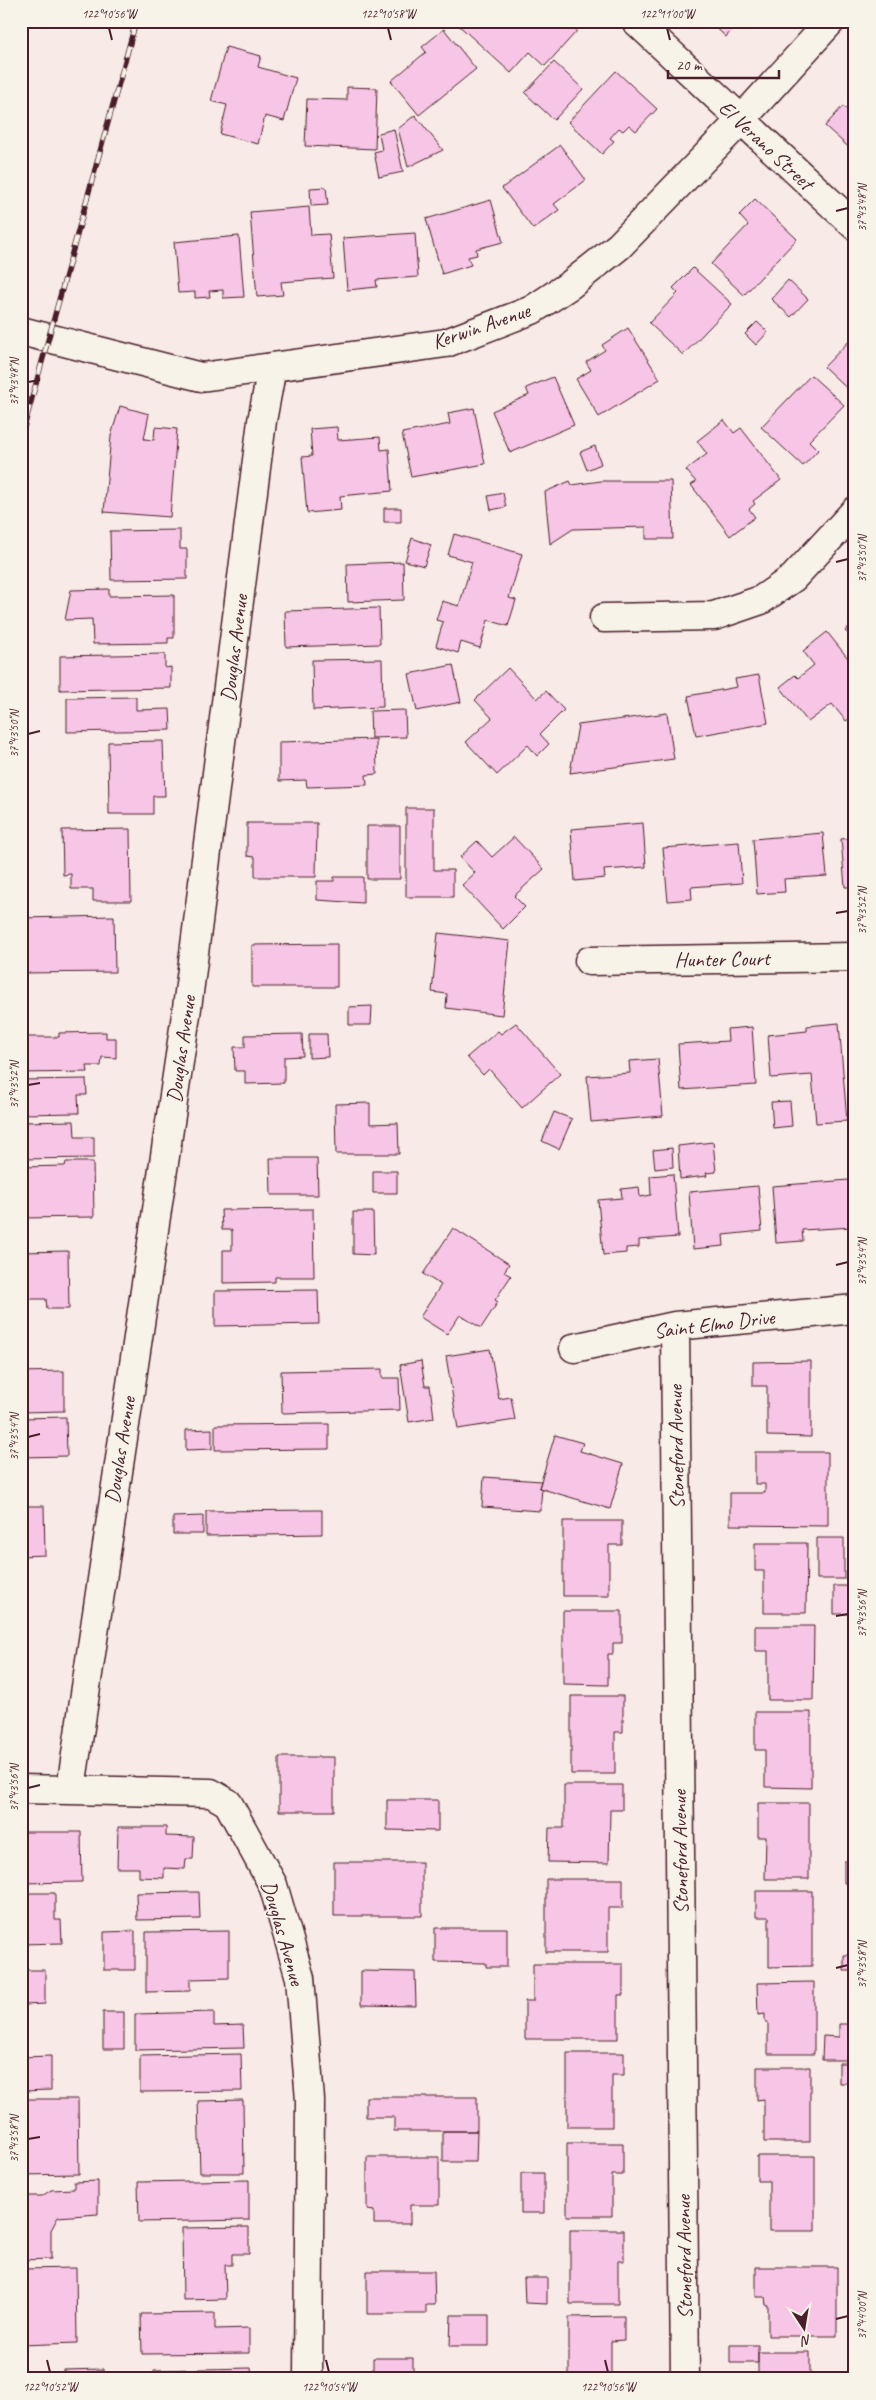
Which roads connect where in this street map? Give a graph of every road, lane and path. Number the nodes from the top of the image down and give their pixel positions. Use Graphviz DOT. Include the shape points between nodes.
graph roads {
  1 [pos="636,21"];
  2 [pos="831,21"];
  3 [pos="740,121"];
  4 [pos="855,226"];
  5 [pos="21,332"];
  6 [pos="272,367"];
  7 [pos="855,512"];
  8 [pos="604,618"];
  9 [pos="855,957"];
  10 [pos="589,961"];
  11 [pos="855,1309"];
  12 [pos="675,1326"];
  13 [pos="574,1348"];
  14 [pos="70,1788"];
  15 [pos="21,1789"];
  16 [pos="308,2379"];
  17 [pos="685,2379"];
  1 -- 3 [label="street, El Verano Street"];
  2 -- 3 [label="street, Kerwin Avenue"];
  3 -- 4 [label="street, El Verano Street"];
  3 -- 6 [label="street, Kerwin Avenue" via="619,246 532,310 446,343"];
  5 -- 6 [label="street, Kerwin Avenue" via="201,377"];
  6 -- 14 [label="street, Douglas Avenue" via="262,420 186,1018"];
  7 -- 8 [label="street" via="793,578 761,600 714,616"];
  9 -- 10 [label="street, Hunter Court"];
  11 -- 12 [label="street, Saint Elmo Drive"];
  12 -- 13 [label="street, Saint Elmo Drive"];
  12 -- 17 [label="street, Stoneford Avenue"];
  14 -- 15 [label="street"];
  14 -- 16 [label="street, Douglas Avenue" via="211,1792 228,1803 273,1885 300,1978 310,2100"];
}
